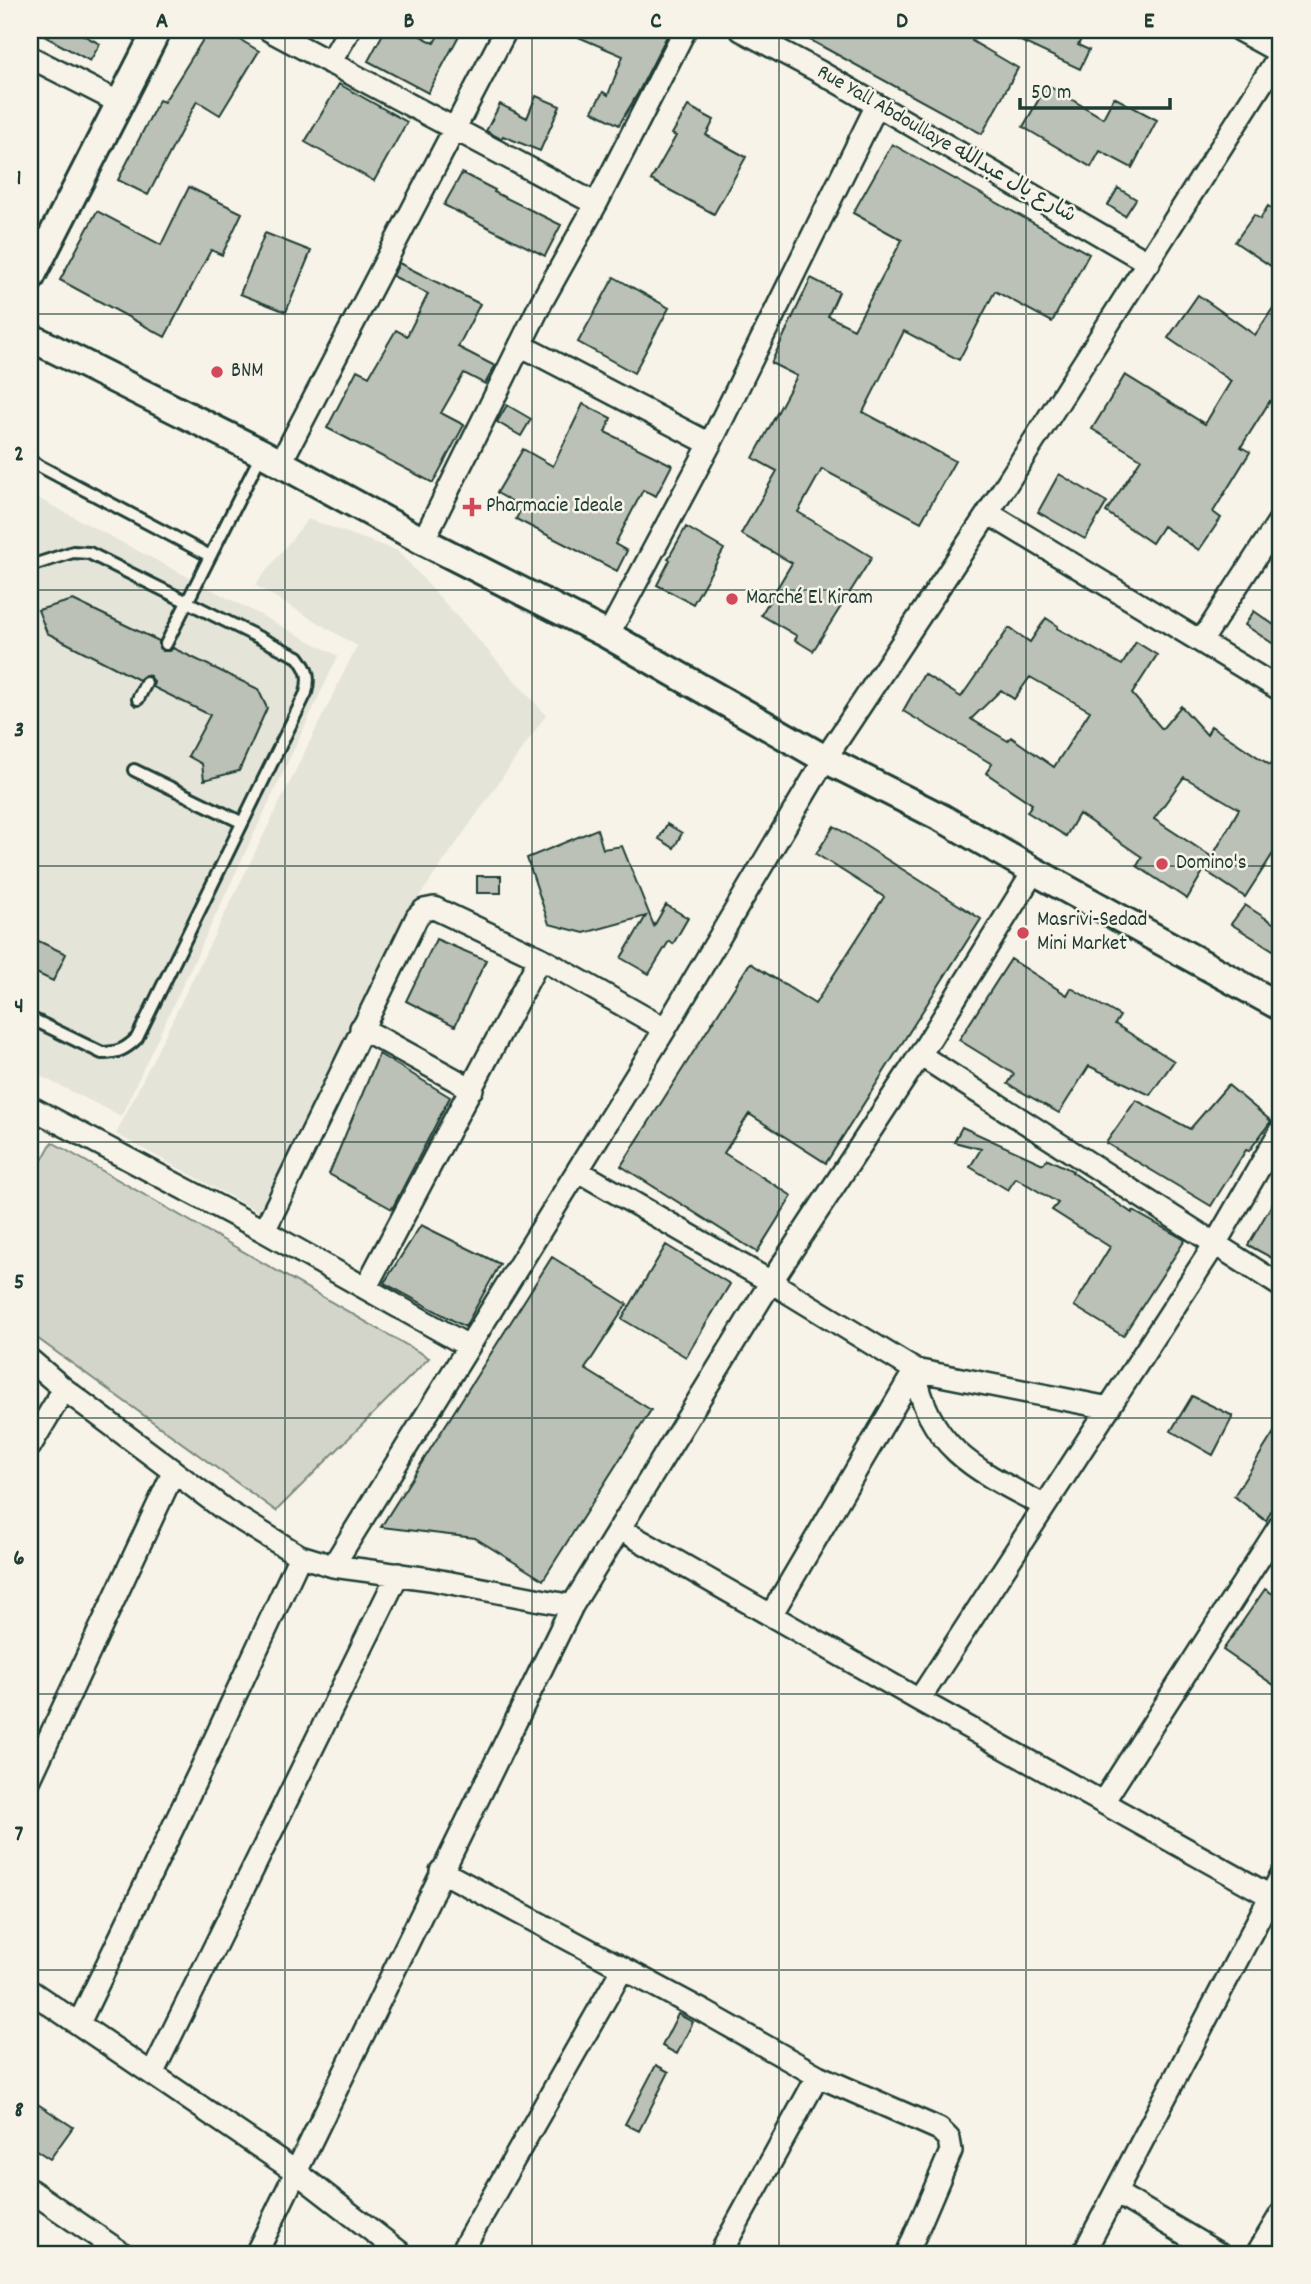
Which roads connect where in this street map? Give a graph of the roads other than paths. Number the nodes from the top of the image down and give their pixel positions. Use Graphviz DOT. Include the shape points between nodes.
graph roads {
  1 [pos="157,30"];
  2 [pos="269,30"];
  3 [pos="349,30"];
  4 [pos="506,30"];
  5 [pos="685,30"];
  6 [pos="741,30"];
  7 [pos="1240,30"];
  8 [pos="1281,53"];
  9 [pos="30,57"];
  10 [pos="330,63"];
  11 [pos="120,103"];
  12 [pos="877,105"];
  13 [pos="454,129"];
  14 [pos="596,204"];
  15 [pos="1149,263"];
  16 [pos="30,279"];
  17 [pos="30,337"];
  18 [pos="520,345"];
  19 [pos="710,443"];
  20 [pos="271,458"];
  21 [pos="30,461"];
  22 [pos="988,513"];
  23 [pos="1281,517"];
  24 [pos="422,541"];
  25 [pos="210,556"];
  26 [pos="30,566"];
  27 [pos="187,601"];
  28 [pos="608,635"];
  29 [pos="1202,640"];
  30 [pos="166,644"];
  31 [pos="146,683"];
  32 [pos="1281,690"];
  33 [pos="138,699"];
  34 [pos="825,759"];
  35 [pos="134,770"];
  36 [pos="241,822"];
  37 [pos="1034,871"];
  38 [pos="540,958"];
  39 [pos="1281,1007"];
  40 [pos="30,1018"];
  41 [pos="361,1028"];
  42 [pos="665,1029"];
  43 [pos="920,1055"];
  44 [pos="472,1089"];
  45 [pos="30,1107"];
  46 [pos="1281,1130"];
  47 [pos="578,1171"];
  48 [pos="264,1231"];
  49 [pos="1215,1244"];
  50 [pos="771,1282"];
  51 [pos="1281,1286"];
  52 [pos="366,1287"];
  53 [pos="468,1346"];
  54 [pos="30,1360"];
  55 [pos="915,1370"];
  56 [pos="64,1389"];
  57 [pos="1110,1408"];
  58 [pos="30,1446"];
  59 [pos="173,1473"];
  60 [pos="1045,1506"];
  61 [pos="1281,1524"];
  62 [pos="620,1529"];
  63 [pos="300,1556"];
  64 [pos="333,1566"];
  65 [pos="398,1574"];
  66 [pos="572,1606"];
  67 [pos="771,1615"];
  68 [pos="919,1700"];
  69 [pos="30,1779"];
  70 [pos="1103,1802"];
  71 [pos="441,1871"];
  72 [pos="1281,1876"];
  73 [pos="1275,1899"];
  74 [pos="623,1968"];
  75 [pos="30,1992"];
  76 [pos="79,2023"];
  77 [pos="152,2074"];
  78 [pos="818,2076"];
  79 [pos="295,2171"];
  80 [pos="30,2190"];
  81 [pos="1116,2193"];
  82 [pos="1281,2214"];
  83 [pos="123,2254"];
  84 [pos="256,2254"];
  85 [pos="402,2254"];
  86 [pos="460,2254"];
  87 [pos="720,2254"];
  88 [pos="907,2254"];
  89 [pos="1083,2254"];
  90 [pos="1219,2254"];
  91 [pos="1257,2254"];
  1 -- 11 [label="street"];
  2 -- 10 [label="street"];
  3 -- 10 [label="street"];
  4 -- 13 [label="street"];
  5 -- 14 [label="street"];
  6 -- 12 [label="street, Rue Yall Abdoullaye شارع يال عبدالله"];
  7 -- 8 [label="street"];
  8 -- 15 [label="street"];
  9 -- 11 [label="street"];
  10 -- 13 [label="street"];
  11 -- 16 [label="street"];
  12 -- 15 [label="street, Rue Yall Abdoullaye شارع يال عبدالله"];
  12 -- 19 [label="street"];
  13 -- 14 [label="street"];
  13 -- 20 [label="street"];
  14 -- 18 [label="street"];
  15 -- 22 [label="street"];
  17 -- 20 [label="street"];
  18 -- 19 [label="street"];
  18 -- 24 [label="street"];
  19 -- 28 [label="street"];
  20 -- 24 [label="street"];
  20 -- 25 [label="lane"];
  21 -- 25 [label="lane"];
  22 -- 29 [label="street"];
  22 -- 34 [label="street"];
  23 -- 29 [label="street"];
  24 -- 28 [label="street"];
  25 -- 27 [label="lane"];
  26 -- 27 [label="lane" via="73,552 89,553"];
  27 -- 30 [label="lane"];
  27 -- 36 [label="lane" via="298,657 307,669 306,693"];
  28 -- 34 [label="street"];
  29 -- 32 [label="street"];
  31 -- 33 [label="lane"];
  34 -- 37 [label="street"];
  34 -- 42 [label="street"];
  35 -- 36 [label="lane"];
  36 -- 40 [label="lane" via="136,1038 127,1048 102,1053"];
  37 -- 39 [label="street"];
  37 -- 43 [label="street"];
  38 -- 41 [label="street" via="434,908 424,910"];
  38 -- 42 [label="street"];
  38 -- 44 [label="street"];
  41 -- 44 [label="street"];
  41 -- 48 [label="street"];
  42 -- 47 [label="street"];
  43 -- 49 [label="street"];
  43 -- 50 [label="street"];
  44 -- 52 [label="street"];
  45 -- 48 [label="street"];
  46 -- 49 [label="street"];
  47 -- 50 [label="street"];
  47 -- 53 [label="street"];
  48 -- 52 [label="street"];
  49 -- 51 [label="street"];
  49 -- 57 [label="street"];
  50 -- 55 [label="street"];
  50 -- 62 [label="street"];
  52 -- 53 [label="street"];
  53 -- 64 [label="street"];
  54 -- 56 [label="street"];
  55 -- 57 [label="street"];
  55 -- 60 [label="street" via="925,1411 959,1455"];
  55 -- 67 [label="street"];
  56 -- 58 [label="street"];
  56 -- 59 [label="street"];
  57 -- 60 [label="street"];
  59 -- 63 [label="street"];
  59 -- 69 [label="street"];
  60 -- 68 [label="street"];
  61 -- 70 [label="street"];
  62 -- 66 [label="street"];
  62 -- 67 [label="street"];
  63 -- 64 [label="street"];
  63 -- 76 [label="street"];
  64 -- 65 [label="street"];
  65 -- 66 [label="street"];
  65 -- 77 [label="street"];
  66 -- 71 [label="street"];
  67 -- 68 [label="street"];
  68 -- 70 [label="street"];
  70 -- 73 [label="street"];
  71 -- 74 [label="street"];
  71 -- 79 [label="street"];
  72 -- 73 [label="street"];
  73 -- 81 [label="street"];
  74 -- 78 [label="street"];
  74 -- 86 [label="street"];
  75 -- 76 [label="street"];
  76 -- 77 [label="street"];
  77 -- 79 [label="street"];
  78 -- 87 [label="street"];
  78 -- 88 [label="street" via="939,2129 949,2139 951,2151"];
  79 -- 84 [label="street"];
  79 -- 85 [label="street"];
  80 -- 83 [label="street"];
  81 -- 89 [label="street"];
  81 -- 90 [label="street"];
  82 -- 91 [label="street"];
}
